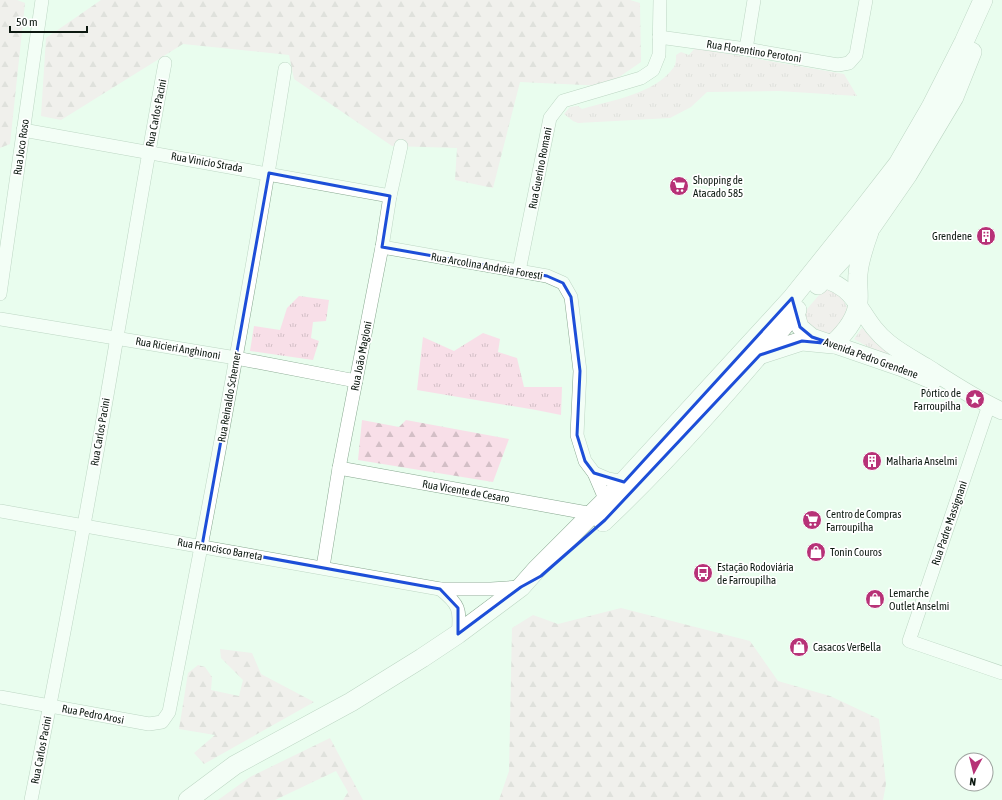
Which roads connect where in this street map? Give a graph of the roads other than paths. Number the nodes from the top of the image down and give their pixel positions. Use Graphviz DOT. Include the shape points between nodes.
graph roads {
  1 [pos="42,0"];
  2 [pos="660,0"];
  3 [pos="754,0"];
  4 [pos="866,0"];
  5 [pos="983,0"];
  6 [pos="992,0"];
  7 [pos="659,38"];
  8 [pos="746,49"];
  9 [pos="165,63"];
  10 [pos="285,69"];
  11 [pos="23,130"];
  12 [pos="401,146"];
  13 [pos="148,152"];
  14 [pos="268,173"];
  15 [pos="390,196"];
  16 [pos="872,226"];
  17 [pos="382,247"];
  18 [pos="519,271"];
  19 [pos="816,278"];
  20 [pos="0,294"];
  21 [pos="858,304"];
  22 [pos="794,305"];
  23 [pos="0,319"];
  24 [pos="117,338"];
  25 [pos="833,344"];
  26 [pos="760,354"];
  27 [pos="236,358"];
  28 [pos="356,381"];
  29 [pos="972,396"];
  30 [pos="996,408"];
  31 [pos="339,468"];
  32 [pos="594,473"];
  33 [pos="624,482"];
  34 [pos="599,507"];
  35 [pos="0,511"];
  36 [pos="83,525"];
  37 [pos="202,546"];
  38 [pos="323,568"];
  39 [pos="521,587"];
  40 [pos="440,589"];
  41 [pos="458,634"];
  42 [pos="1002,673"];
  43 [pos="0,697"];
  44 [pos="50,706"];
  45 [pos="162,722"];
  46 [pos="31,800"];
  47 [pos="188,800"];
  1 -- 11 [label="street, Rua Joco Roso"];
  2 -- 7 [label="street, Rua Guerino Romani"];
  3 -- 8 [label="street"];
  4 -- 8 [label="street, Rua Florentino Perotoni" via="856,55 849,63 838,65"];
  5 -- 19 [label="highway" via="941,88 898,164"];
  6 -- 16 [label="highway" via="954,97 908,174"];
  7 -- 8 [label="street, Rua Florentino Perotoni"];
  7 -- 18 [label="street, Rua Guerino Romani" via="659,55 653,70 641,78 563,101 550,118"];
  9 -- 13 [label="street, Rua Carlos Pacini"];
  10 -- 14 [label="street, Rua Reinaldo Scherner"];
  11 -- 13 [label="street, Rua Vinicio Strada"];
  11 -- 20 [label="street, Rua Joco Roso"];
  12 -- 15 [label="street, Rua João Magioni"];
  13 -- 14 [label="street, Rua Vinicio Strada"];
  13 -- 24 [label="street, Rua Carlos Pacini"];
  14 -- 15 [label="street, Rua Vinicio Strada"];
  14 -- 27 [label="street, Rua Reinaldo Scherner"];
  15 -- 17 [label="street, Rua João Magioni"];
  16 -- 19 [label="highway"];
  16 -- 21 [label="highway" via="858,274"];
  17 -- 18 [label="street, Rua Arcolina Andréia Foresti"];
  17 -- 28 [label="street, Rua João Magioni"];
  18 -- 32 [label="street, Rua Arcolina Andréia Foresti" via="547,276 563,284 571,297 580,371 577,435 585,461"];
  19 -- 21 [label="main road, Avenida Pedro Grendene" via="845,289"];
  19 -- 22 [label="highway"];
  21 -- 25 [label="highway" via="853,321"];
  21 -- 29 [label="main road, Avenida Pedro Grendene" via="874,330 889,344"];
  22 -- 25 [label="main road, Avenida Pedro Grendene" via="800,328 812,337"];
  22 -- 26 [label="highway"];
  22 -- 33 [label="highway"];
  23 -- 24 [label="street, Rua Ricieri Anghinoni"];
  24 -- 27 [label="street, Rua Ricieri Anghinoni"];
  24 -- 36 [label="street, Rua Carlos Pacini"];
  25 -- 26 [label="highway" via="802,341"];
  25 -- 29 [label="main road, Avenida Pedro Grendene"];
  26 -- 39 [label="highway" via="706,415 605,520 541,576"];
  27 -- 28 [label="street, Rua Ricieri Anghinoni"];
  27 -- 37 [label="street, Rua Reinaldo Scherner"];
  28 -- 31 [label="street, Rua João Magioni"];
  29 -- 30 [label="main road, Avenida Pedro Grendene"];
  30 -- 42 [label="street, Rua Padre Massignani" via="909,641"];
  31 -- 34 [label="street, Rua Vicente de Cesaro"];
  31 -- 38 [label="street, Rua João Magioni"];
  32 -- 33 [label="street"];
  32 -- 34 [label="street, Rua Arcolina Andréia Foresti"];
  33 -- 34 [label="highway"];
  34 -- 39 [label="highway"];
  35 -- 36 [label="street, Rua Francisco Barreta"];
  36 -- 37 [label="street, Rua Francisco Barreta"];
  36 -- 44 [label="street, Rua Carlos Pacini"];
  37 -- 38 [label="street, Rua Francisco Barreta"];
  37 -- 45 [label="street, Rua Reinaldo Scherner" via="168,712"];
  38 -- 40 [label="street, Rua Francisco Barreta"];
  39 -- 40 [label="street, Rua Francisco Barreta"];
  39 -- 41 [label="highway"];
  40 -- 41 [label="street" via="458,608"];
  41 -- 47 [label="highway" via="350,702 235,765"];
  43 -- 44 [label="street, Rua Pedro Arosi"];
  44 -- 45 [label="street, Rua Pedro Arosi" via="149,724"];
  44 -- 46 [label="street, Rua Carlos Pacini"];
}
